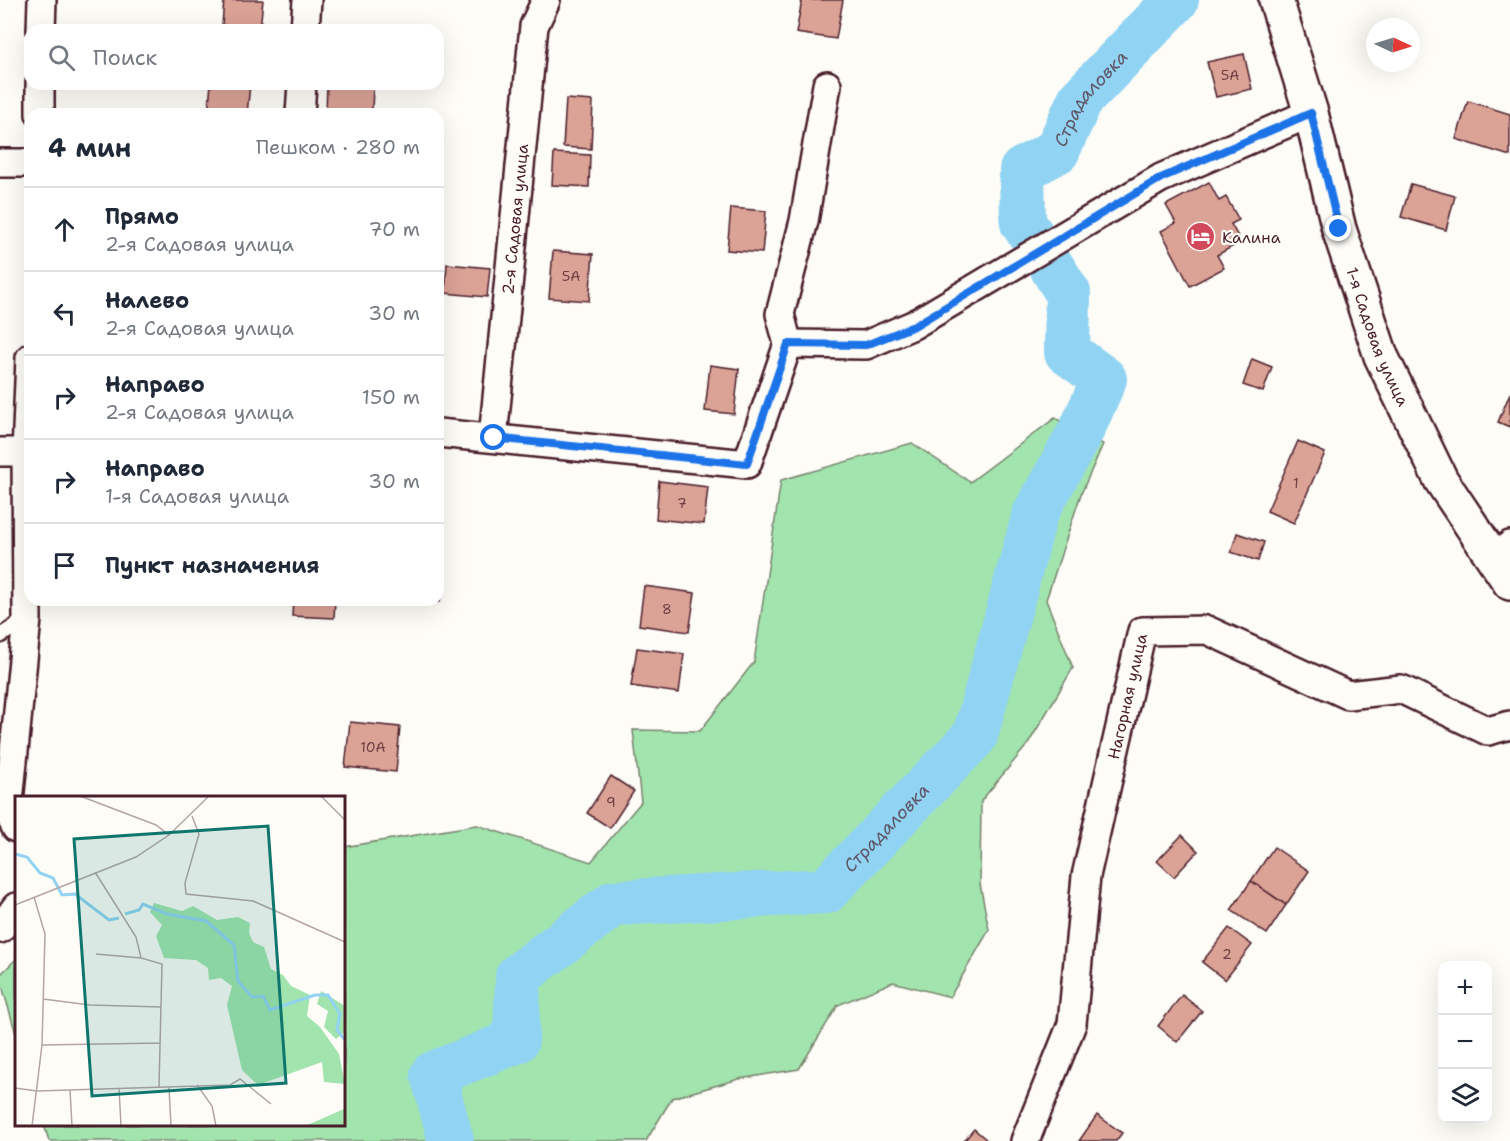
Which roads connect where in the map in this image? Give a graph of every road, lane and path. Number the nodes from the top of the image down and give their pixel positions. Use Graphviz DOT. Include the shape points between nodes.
graph roads {
  1 [pos="42,0"];
  2 [pos="307,0"];
  3 [pos="546,0"];
  4 [pos="1276,0"];
  5 [pos="41,24"];
  6 [pos="305,24"];
  7 [pos="827,85"];
  8 [pos="40,90"];
  9 [pos="302,90"];
  10 [pos="40,108"];
  11 [pos="300,108"];
  12 [pos="1311,113"];
  13 [pos="0,163"];
  14 [pos="24,163"];
  15 [pos="788,344"];
  16 [pos="24,414"];
  17 [pos="444,434"];
  18 [pos="494,438"];
  19 [pos="13,452"];
  20 [pos="1504,563"];
  21 [pos="24,583"];
  22 [pos="26,606"];
  23 [pos="27,619"];
  24 [pos="0,636"];
  25 [pos="1510,725"];
  26 [pos="15,826"];
  27 [pos="15,908"];
  28 [pos="0,929"];
  29 [pos="1025,1141"];
  1 -- 5 [label="street"];
  2 -- 6 [label="street"];
  3 -- 18 [label="street, 2-я Садовая улица" via="534,26"];
  4 -- 12 [label="street, 1-я Садовая улица"];
  7 -- 15 [label="street" via="804,221 780,314"];
  8 -- 10 [label="street"];
  9 -- 11 [label="street"];
  12 -- 15 [label="street" via="1161,178 914,326 866,345"];
  12 -- 20 [label="street, 1-я Садовая улица" via="1339,229 1381,356 1441,480"];
  13 -- 14 [label="street"];
  15 -- 18 [label="street" via="747,464"];
  16 -- 19 [label="street"];
  17 -- 18 [label="street"];
  19 -- 21 [label="street"];
  22 -- 23 [label="street"];
  23 -- 24 [label="lane"];
  23 -- 26 [label="street" via="8,812"];
  25 -- 29 [label="street, Нагорная улица" via="1488,731 1401,689 1348,695 1207,630 1142,631 1086,876 1072,1024"];
  27 -- 28 [label="street"];
}
